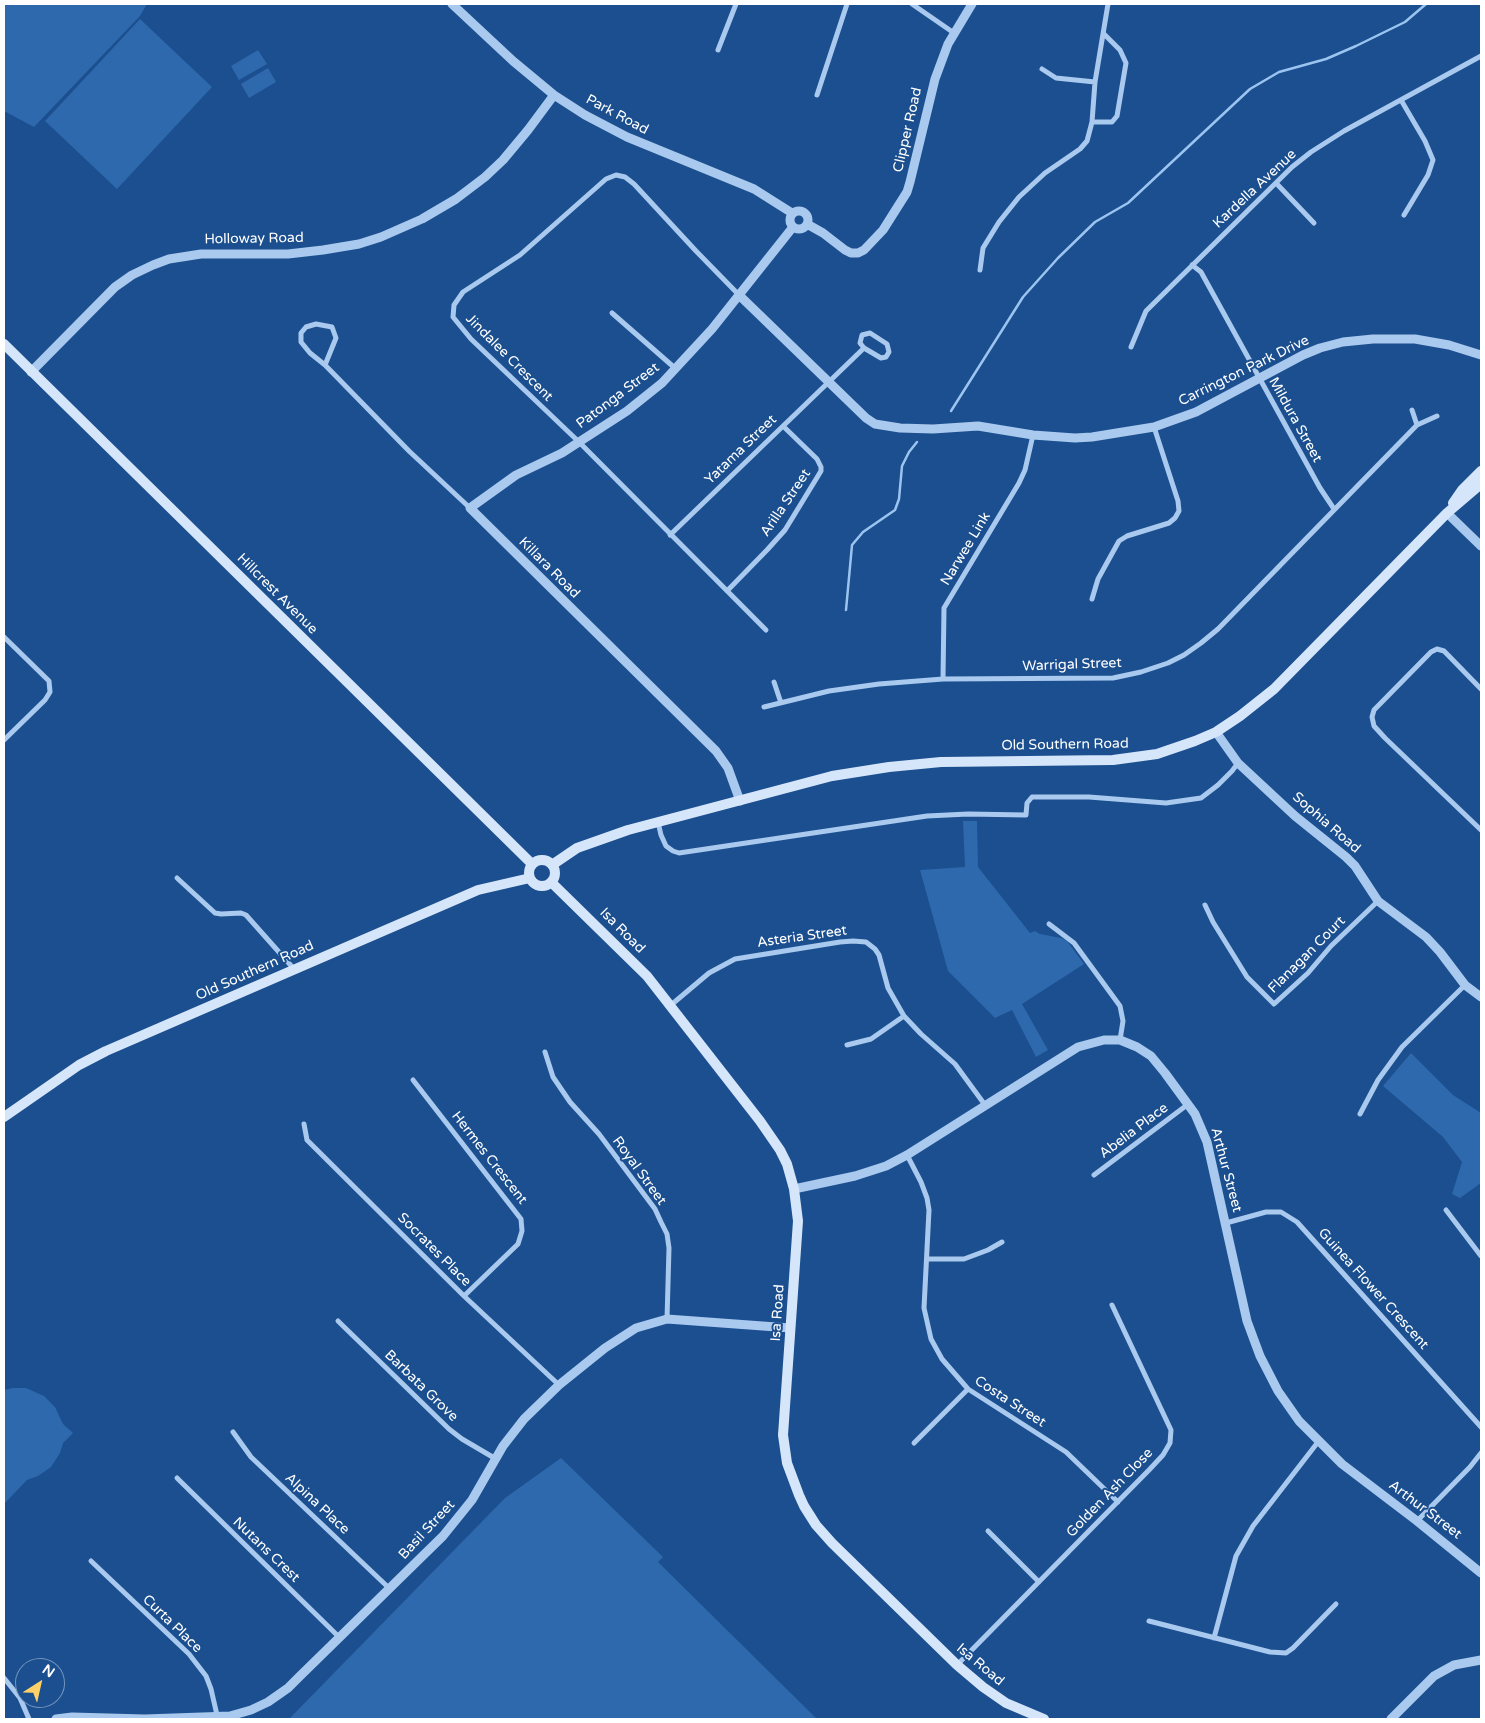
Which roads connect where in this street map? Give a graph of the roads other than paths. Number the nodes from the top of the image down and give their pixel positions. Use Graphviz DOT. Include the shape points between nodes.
graph roads {
  1 [pos="452,4"];
  2 [pos="736,4"];
  3 [pos="847,4"];
  4 [pos="912,4"];
  5 [pos="972,4"];
  6 [pos="1108,4"];
  7 [pos="954,33"];
  8 [pos="1104,34"];
  9 [pos="718,50"];
  10 [pos="1481,56"];
  11 [pos="1042,69"];
  12 [pos="1095,82"];
  13 [pos="554,95"];
  14 [pos="817,95"];
  15 [pos="1401,100"];
  16 [pos="1092,122"];
  17 [pos="1276,182"];
  18 [pos="792,213"];
  19 [pos="1404,215"];
  20 [pos="1314,223"];
  21 [pos="807,224"];
  22 [pos="794,227"];
  23 [pos="1192,265"];
  24 [pos="980,270"];
  25 [pos="740,296"];
  26 [pos="612,313"];
  27 [pos="4,344"];
  28 [pos="1131,346"];
  29 [pos="864,348"];
  30 [pos="1481,354"];
  31 [pos="325,365"];
  32 [pos="677,369"];
  33 [pos="32,372"];
  34 [pos="1259,378"];
  35 [pos="828,381"];
  36 [pos="1412,410"];
  37 [pos="1437,416"];
  38 [pos="1418,425"];
  39 [pos="783,426"];
  40 [pos="1154,427"];
  41 [pos="1033,435"];
  42 [pos="579,442"];
  43 [pos="1481,471"];
  44 [pos="1481,484"];
  45 [pos="470,508"];
  46 [pos="1334,508"];
  47 [pos="1447,512"];
  48 [pos="670,535"];
  49 [pos="1481,546"];
  50 [pos="727,591"];
  51 [pos="1092,599"];
  52 [pos="766,630"];
  53 [pos="4,637"];
  54 [pos="943,679"];
  55 [pos="774,682"];
  56 [pos="1481,689"];
  57 [pos="781,702"];
  58 [pos="764,707"];
  59 [pos="1216,732"];
  60 [pos="4,740"];
  61 [pos="1238,763"];
  62 [pos="740,800"];
  63 [pos="658,822"];
  64 [pos="1481,830"];
  65 [pos="532,864"];
  66 [pos="552,865"];
  67 [pos="177,878"];
  68 [pos="530,878"];
  69 [pos="551,882"];
  70 [pos="1378,901"];
  71 [pos="1205,905"];
  72 [pos="1049,924"];
  73 [pos="294,969"];
  74 [pos="1465,986"];
  75 [pos="1481,997"];
  76 [pos="671,1005"];
  77 [pos="904,1016"];
  78 [pos="1120,1040"];
  79 [pos="847,1045"];
  80 [pos="544,1052"];
  81 [pos="413,1080"];
  82 [pos="985,1105"];
  83 [pos="1188,1105"];
  84 [pos="1360,1114"];
  85 [pos="4,1117"];
  86 [pos="304,1124"];
  87 [pos="907,1155"];
  88 [pos="1094,1175"];
  89 [pos="794,1189"];
  90 [pos="1446,1210"];
  91 [pos="1226,1223"];
  92 [pos="1002,1242"];
  93 [pos="1481,1256"];
  94 [pos="926,1259"];
  95 [pos="464,1296"];
  96 [pos="1112,1305"];
  97 [pos="667,1319"];
  98 [pos="338,1321"];
  99 [pos="790,1328"];
  100 [pos="559,1385"];
  101 [pos="968,1389"];
  102 [pos="1481,1428"];
  103 [pos="232,1432"];
  104 [pos="1318,1442"];
  105 [pos="914,1443"];
  106 [pos="1481,1453"];
  107 [pos="496,1459"];
  108 [pos="177,1478"];
  109 [pos="1118,1502"];
  110 [pos="1417,1521"];
  111 [pos="988,1531"];
  112 [pos="90,1561"];
  113 [pos="1481,1573"];
  114 [pos="1039,1582"];
  115 [pos="390,1589"];
  116 [pos="1336,1604"];
  117 [pos="1149,1621"];
  118 [pos="340,1638"];
  119 [pos="1214,1638"];
  120 [pos="1481,1660"];
  121 [pos="957,1665"];
  122 [pos="4,1678"];
  123 [pos="216,1716"];
  124 [pos="29,1719"];
  125 [pos="56,1719"];
  126 [pos="1044,1719"];
  127 [pos="1391,1719"];
  1 -- 13 [label="street, Park Road"];
  2 -- 9 [label="street"];
  3 -- 14 [label="street"];
  4 -- 7 [label="street"];
  5 -- 7 [label="street, Clipper Road"];
  6 -- 8 [label="street"];
  7 -- 21 [label="street, Clipper Road" via="935,79 914,170 906,192 883,230 858,253 845,250"];
  8 -- 12 [label="street"];
  8 -- 16 [label="street" via="1120,50 1126,63 1117,116 1112,122"];
  10 -- 15 [label="street, Kardella Avenue"];
  11 -- 12 [label="street" via="1056,78"];
  12 -- 16 [label="street"];
  13 -- 18 [label="street, Park Road" via="626,137 754,189"];
  13 -- 33 [label="street, Holloway Road" via="503,160 456,199 422,220 360,244 288,254 201,254 153,265 115,287"];
  15 -- 17 [label="street, Kardella Avenue" via="1311,152"];
  15 -- 19 [label="street" via="1433,160"];
  16 -- 24 [label="street" via="1087,140 1080,149 1019,197 999,222 983,248"];
  17 -- 20 [label="street"];
  17 -- 23 [label="street, Kardella Avenue"];
  18 -- 21 [label="street" via="803,211 808,217"];
  18 -- 22 [label="street" via="790,220"];
  21 -- 22 [label="street" via="801,229"];
  22 -- 25 [label="street, Patonga Street"];
  23 -- 28 [label="street, Kardella Avenue" via="1146,311"];
  23 -- 34 [label="street, Mildura Street" via="1201,272"];
  25 -- 32 [label="street, Patonga Street"];
  25 -- 35 [label="street, Carrington Park Drive"];
  25 -- 42 [label="street, Jindalee Crescent" via="634,184 616,175 606,179 520,256 463,292 454,306 456,322"];
  26 -- 32 [label="street"];
  27 -- 33 [label="main road, Hillcrest Avenue"];
  29 -- 29 [label="street, Yatama Street" via="860,343 861,337 870,333 887,344 889,352 881,358"];
  29 -- 35 [label="street, Yatama Street"];
  30 -- 34 [label="street, Carrington Park Drive" via="1431,341 1396,338 1343,342 1303,355"];
  31 -- 31 [label="street, Killara Road" via="301,342 301,333 306,326 332,326 336,338"];
  31 -- 45 [label="street, Killara Road"];
  32 -- 42 [label="street, Patonga Street" via="626,411"];
  33 -- 65 [label="main road, Hillcrest Avenue"];
  34 -- 40 [label="street, Carrington Park Drive" via="1196,412"];
  34 -- 46 [label="street, Mildura Street"];
  35 -- 39 [label="street, Yatama Street"];
  35 -- 41 [label="street, Carrington Park Drive" via="866,418 880,425 933,429 989,426"];
  36 -- 38 [label="street"];
  37 -- 38 [label="street, Warrigal Street"];
  38 -- 46 [label="street, Warrigal Street"];
  39 -- 48 [label="street, Yatama Street"];
  39 -- 50 [label="street, Arilla Street" via="817,458 821,471 785,530"];
  40 -- 41 [label="street, Carrington Park Drive" via="1092,437"];
  40 -- 51 [label="street" via="1179,512 1169,523 1119,541 1098,578"];
  41 -- 54 [label="street, Narwee Link" via="1030,455 1019,484 944,608"];
  42 -- 45 [label="street, Patonga Street" via="510,479"];
  42 -- 48 [label="street, Jindalee Crescent"];
  43 -- 47 [label="main road, Old Southern Road"];
  44 -- 47 [label="main road, Old Southern Road"];
  45 -- 62 [label="street, Killara Road" via="716,751 728,768"];
  46 -- 54 [label="street, Warrigal Street" via="1218,628 1184,655 1168,663 1113,678"];
  47 -- 49 [label="street"];
  47 -- 59 [label="main road, Old Southern Road" via="1274,689"];
  48 -- 50 [label="street, Jindalee Crescent"];
  50 -- 52 [label="street, Jindalee Crescent"];
  53 -- 60 [label="street" via="49,681 50,692"];
  54 -- 57 [label="street, Warrigal Street" via="846,688"];
  55 -- 57 [label="street"];
  56 -- 64 [label="street" via="1444,652 1436,649 1374,710 1372,717 1374,726 1385,738"];
  57 -- 58 [label="street, Warrigal Street"];
  59 -- 61 [label="street, Sophia Road"];
  59 -- 62 [label="main road, Old Southern Road" via="1172,749 1138,757 1092,761 941,762 889,767 832,776"];
  61 -- 63 [label="street" via="1202,798 1166,804 1089,797 1032,797 1027,803 1026,814 927,816 680,852 666,846"];
  61 -- 70 [label="street, Sophia Road" via="1295,816 1351,861"];
  62 -- 63 [label="main road, Old Southern Road"];
  63 -- 66 [label="main road, Old Southern Road" via="577,848"];
  65 -- 66 [label="main road" via="542,860"];
  65 -- 68 [label="main road"];
  66 -- 69 [label="main road" via="554,874"];
  67 -- 73 [label="street" via="215,912 246,915"];
  68 -- 69 [label="main road" via="540,886"];
  68 -- 73 [label="main road, Old Southern Road" via="478,890"];
  69 -- 76 [label="main road, Isa Road" via="629,957"];
  70 -- 71 [label="street, Flanagan Court" via="1274,1004 1246,977"];
  70 -- 74 [label="street, Sophia Road" via="1426,937"];
  72 -- 78 [label="street" via="1074,943 1120,1006 1123,1021"];
  73 -- 85 [label="main road, Old Southern Road" via="93,1057"];
  74 -- 75 [label="street, Sophia Road"];
  74 -- 84 [label="street" via="1402,1047 1378,1080"];
  76 -- 77 [label="street, Asteria Street" via="709,973 735,959 859,941 876,949 888,988"];
  76 -- 89 [label="main road, Isa Road" via="780,1150"];
  77 -- 79 [label="street" via="870,1039"];
  77 -- 82 [label="street, Asteria Street" via="955,1064"];
  78 -- 82 [label="street" via="1104,1040 1078,1047"];
  78 -- 83 [label="street, Arthur Street" via="1151,1056"];
  80 -- 97 [label="street, Royal Street" via="553,1077 654,1209 667,1234"];
  81 -- 95 [label="street, Hermes Crescent" via="521,1218 518,1244"];
  82 -- 87 [label="street"];
  83 -- 88 [label="street, Abelia Place"];
  83 -- 91 [label="street, Arthur Street" via="1207,1142"];
  86 -- 95 [label="street, Socrates Place" via="307,1140"];
  87 -- 89 [label="street" via="871,1172"];
  87 -- 94 [label="street, Costa Street" via="927,1198"];
  89 -- 99 [label="main road, Isa Road" via="798,1221"];
  90 -- 93 [label="street"];
  91 -- 102 [label="street, Guinea Flower Crescent" via="1266,1212 1281,1212 1298,1222"];
  91 -- 104 [label="street, Arthur Street" via="1240,1295 1260,1356 1278,1391"];
  92 -- 94 [label="street" via="964,1258"];
  94 -- 101 [label="street, Costa Street" via="923,1299 928,1329 942,1359"];
  95 -- 100 [label="street, Socrates Place"];
  96 -- 109 [label="street, Golden Ash Close" via="1171,1430 1170,1443 1163,1455"];
  97 -- 99 [label="street, Basil Street"];
  97 -- 100 [label="street, Basil Street" via="643,1325 620,1337"];
  98 -- 107 [label="street, Barbata Grove" via="449,1429"];
  99 -- 121 [label="main road, Isa Road" via="783,1435 787,1463 799,1495 816,1525 832,1543"];
  100 -- 107 [label="street, Basil Street" via="524,1419"];
  101 -- 105 [label="street"];
  101 -- 109 [label="street, Costa Street" via="1058,1446"];
  103 -- 115 [label="street, Alpina Place" via="251,1457"];
  104 -- 110 [label="street, Arthur Street"];
  104 -- 119 [label="street" via="1253,1526 1236,1556"];
  106 -- 110 [label="street"];
  107 -- 115 [label="street, Basil Street" via="454,1524"];
  108 -- 118 [label="street, Nutans Crest"];
  109 -- 114 [label="street, Golden Ash Close"];
  110 -- 113 [label="street, Arthur Street"];
  111 -- 114 [label="street"];
  112 -- 123 [label="street, Curta Place" via="189,1654 206,1676"];
  114 -- 121 [label="street, Golden Ash Close"];
  115 -- 118 [label="street, Basil Street"];
  116 -- 119 [label="street" via="1286,1653"];
  117 -- 119 [label="street"];
  118 -- 123 [label="street, Basil Street" via="279,1695 243,1713"];
  120 -- 127 [label="street" via="1454,1665 1434,1676"];
  121 -- 126 [label="main road, Isa Road" via="1006,1703"];
  122 -- 124 [label="street" via="20,1698"];
  123 -- 125 [label="street, Basil Street"];
}
